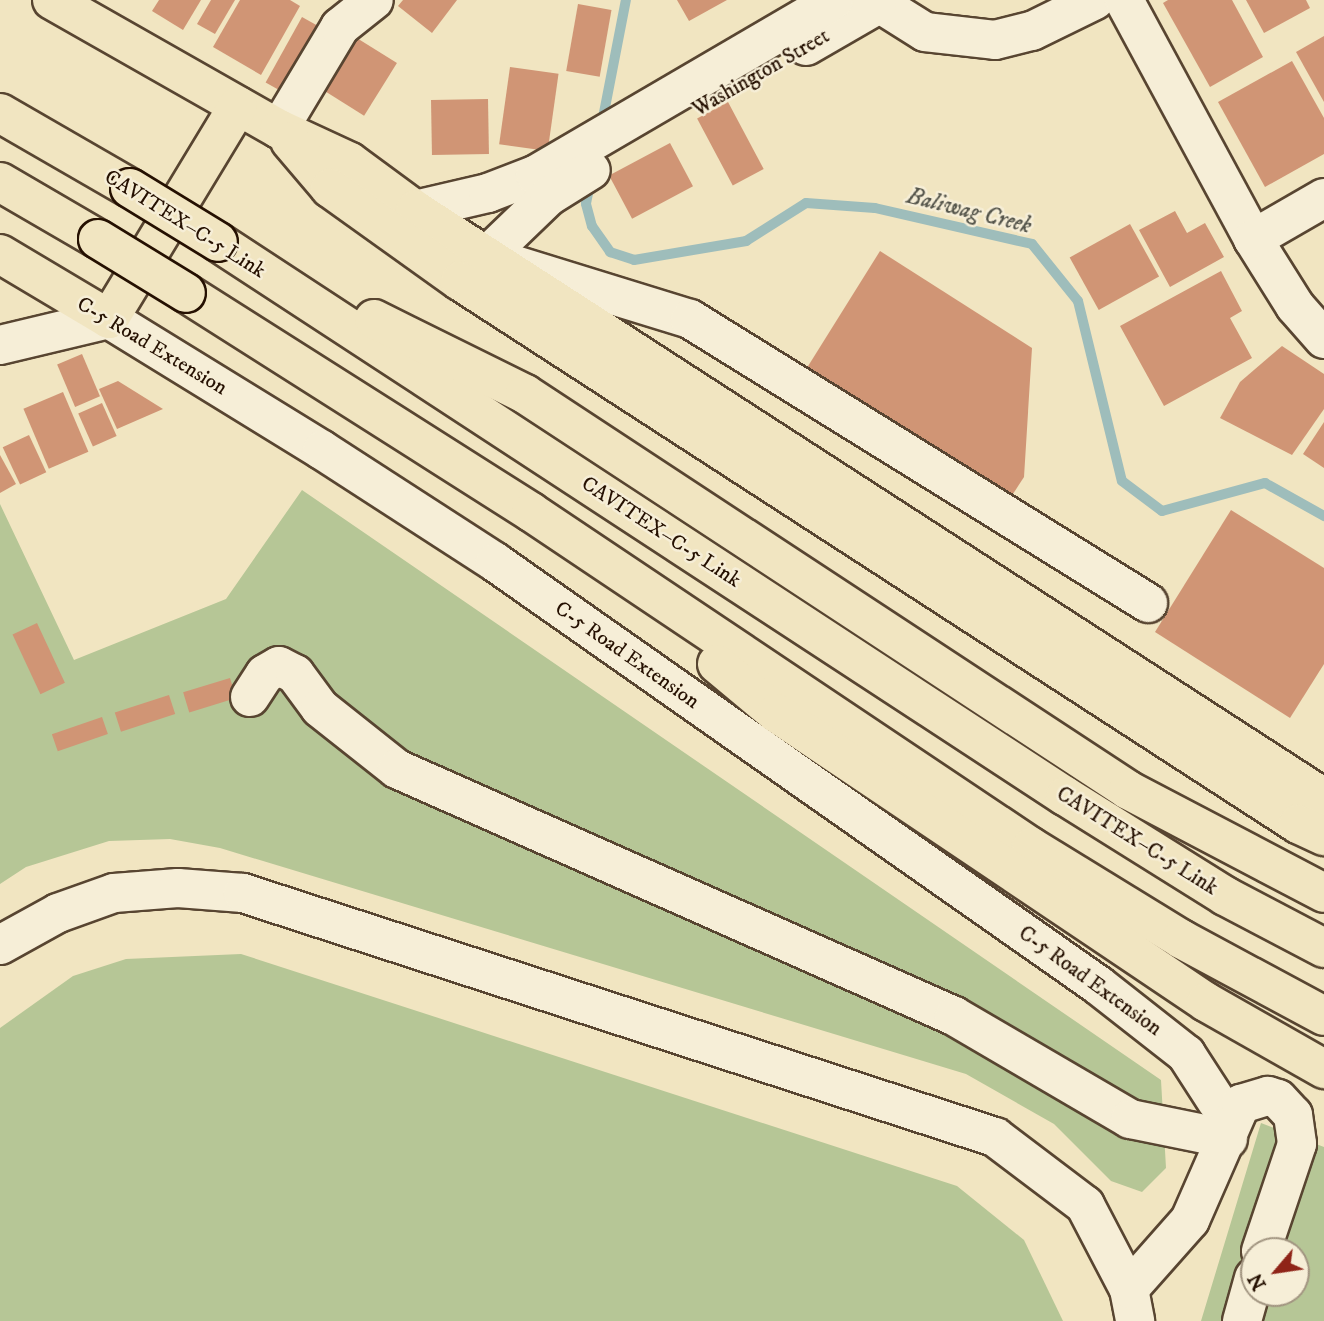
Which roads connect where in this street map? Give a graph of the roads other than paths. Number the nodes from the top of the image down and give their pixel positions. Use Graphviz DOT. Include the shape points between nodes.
graph roads {
  1 [pos="52,0"];
  2 [pos="374,0"];
  3 [pos="834,0"];
  4 [pos="1095,0"];
  5 [pos="1124,0"];
  6 [pos="875,2"];
  7 [pos="239,106"];
  8 [pos="0,113"];
  9 [pos="279,129"];
  10 [pos="627,136"];
  11 [pos="563,173"];
  12 [pos="0,182"];
  13 [pos="1324,198"];
  14 [pos="403,223"];
  15 [pos="1253,239"];
  16 [pos="218,242"];
  17 [pos="0,254"];
  18 [pos="473,269"];
  19 [pos="109,319"];
  20 [pos="1324,339"];
  21 [pos="0,345"];
  22 [pos="531,512"];
  23 [pos="1149,603"];
  24 [pos="250,697"];
  25 [pos="1324,798"];
  26 [pos="1324,836"];
  27 [pos="1324,893"];
  28 [pos="0,945"];
  29 [pos="1324,948"];
  30 [pos="1324,1016"];
  31 [pos="1324,1069"];
  32 [pos="1217,1102"];
  33 [pos="1228,1139"];
  34 [pos="1266,1237"];
  35 [pos="1132,1305"];
  1 -- 7 [label="main road"];
  2 -- 9 [label="street" via="340,27"];
  3 -- 10 [label="street, Washington Street"];
  4 -- 6 [label="street, Washington Street" via="1032,31 995,40 925,32"];
  5 -- 15 [label="street"];
  6 -- 10 [label="street, Washington Street"];
  7 -- 9 [label="main road"];
  7 -- 19 [label="main road"];
  8 -- 16 [label="main road, CAVITEX–C-5 Link, bridge"];
  9 -- 14 [label="main road" via="350,162"];
  10 -- 11 [label="street, Washington Street"];
  11 -- 14 [label="street, Washington Street"];
  11 -- 18 [label="street, Washington Street"];
  12 -- 22 [label="main road, bridge" via="186,293"];
  13 -- 15 [label="street"];
  14 -- 18 [label="main road"];
  15 -- 20 [label="street" via="1295,306"];
  16 -- 27 [label="main road" via="524,394 1128,790"];
  16 -- 29 [label="main road, CAVITEX–C-5 Link" via="1143,846"];
  17 -- 19 [label="main road, C-5 Road Extension"];
  18 -- 23 [label="street" via="690,319"];
  18 -- 25 [label="main road"];
  18 -- 26 [label="main road" via="1298,824"];
  19 -- 21 [label="street"];
  19 -- 32 [label="street, C-5 Road Extension" via="495,562 1098,985 1186,1054"];
  22 -- 30 [label="main road" via="1031,848 1213,958"];
  22 -- 31 [label="main road" via="776,713 1206,1002"];
  24 -- 33 [label="street" via="265,674 279,666 295,674 320,708 397,769 954,1016 1130,1119"];
  28 -- 35 [label="street" via="58,913 114,893 178,888 243,893 995,1137 1085,1205"];
  33 -- 34 [label="street" via="1241,1104 1252,1098 1278,1099 1296,1122 1297,1144"];
  33 -- 35 [label="street" via="1190,1220"];
}
